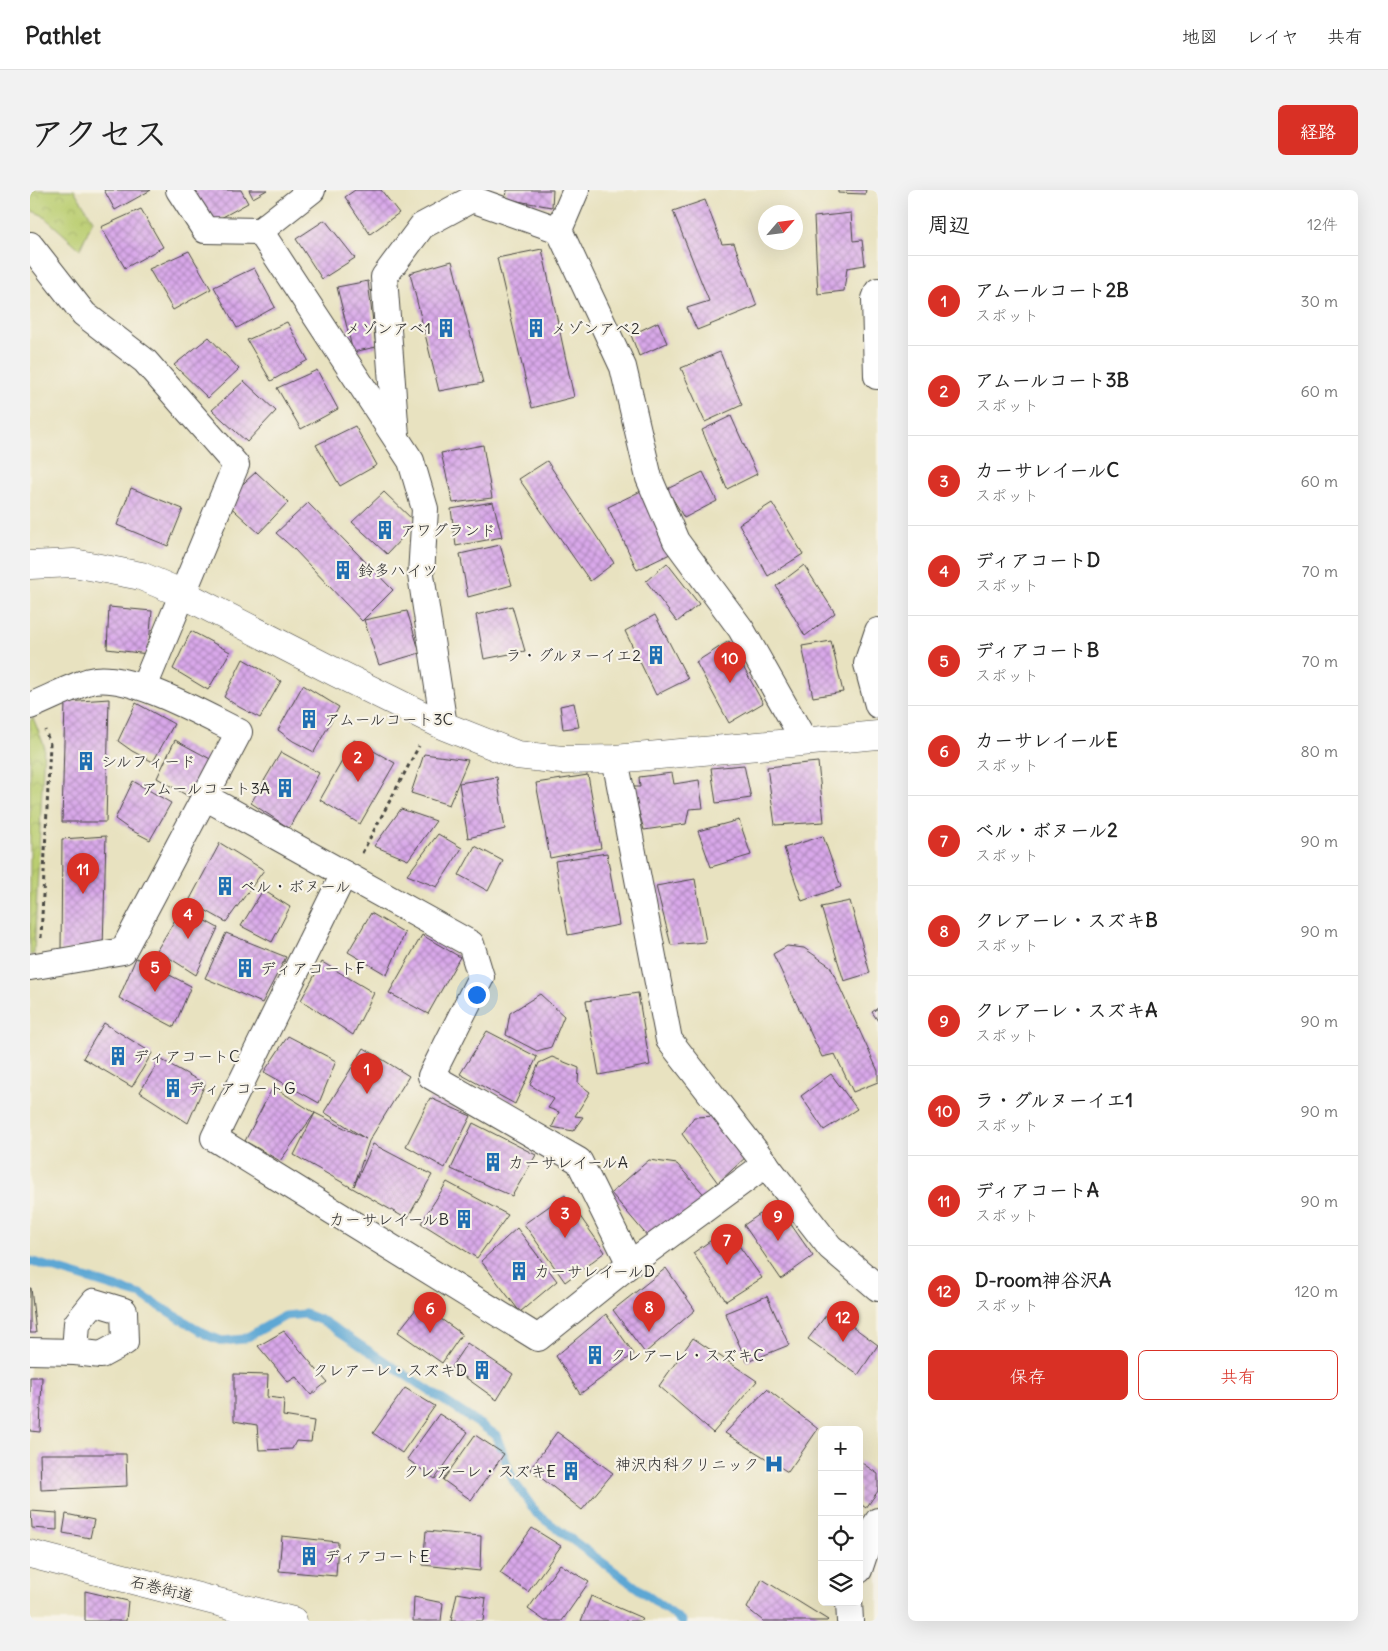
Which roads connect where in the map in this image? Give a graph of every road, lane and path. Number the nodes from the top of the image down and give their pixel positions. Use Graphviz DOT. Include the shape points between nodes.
graph roads {
  1 [pos="179,190"];
  2 [pos="312,190"];
  3 [pos="576,190"];
  4 [pos="559,230"];
  5 [pos="260,231"];
  6 [pos="30,245"];
  7 [pos="878,291"];
  8 [pos="877,376"];
  9 [pos="397,438"];
  10 [pos="30,565"];
  11 [pos="182,593"];
  12 [pos="878,631"];
  13 [pos="144,687"];
  14 [pos="33,704"];
  15 [pos="878,705"];
  16 [pos="444,726"];
  17 [pos="878,735"];
  18 [pos="422,740"];
  19 [pos="805,742"];
  20 [pos="615,759"];
  21 [pos="205,797"];
  22 [pos="347,875"];
  23 [pos="35,967"];
  24 [pos="766,1164"];
  25 [pos="630,1264"];
  26 [pos="878,1288"];
  27 [pos="30,1350"];
  28 [pos="75,1352"];
  29 [pos="878,1521"];
  30 [pos="30,1554"];
  31 [pos="862,1561"];
  32 [pos="849,1606"];
  33 [pos="293,1621"];
  34 [pos="850,1621"];
  1 -- 5 [label="street" via="205,230"];
  2 -- 5 [label="street"];
  3 -- 4 [label="street"];
  4 -- 9 [label="street" via="472,199 422,226 384,278"];
  4 -- 19 [label="street" via="623,367 649,478 676,541 741,629"];
  5 -- 9 [label="street"];
  6 -- 11 [label="street" via="84,314 145,360 236,466"];
  7 -- 8 [label="street" via="875,299"];
  9 -- 16 [label="street" via="411,461 425,509 420,575"];
  10 -- 11 [label="street" via="74,563 141,576"];
  11 -- 13 [label="street"];
  11 -- 16 [label="street"];
  12 -- 15 [label="street" via="866,664"];
  13 -- 14 [label="street" via="114,680 92,681"];
  13 -- 21 [label="street" via="240,732"];
  14 -- 23 [label="path" via="50,744"];
  16 -- 20 [label="street" via="516,755 562,760"];
  17 -- 19 [label="street"];
  18 -- 22 [label="path"];
  19 -- 20 [label="street"];
  20 -- 24 [label="street" via="669,1040"];
  21 -- 22 [label="street"];
  21 -- 23 [label="street" via="123,951"];
  22 -- 25 [label="street" via="471,944 481,976 430,1076 579,1160"];
  22 -- 25 [label="street" via="214,1138 538,1338"];
  24 -- 25 [label="street"];
  24 -- 26 [label="street" via="830,1247"];
  27 -- 28 [label="street"];
  29 -- 31 [label="street"];
  30 -- 33 [label="street, 石巻街道"];
  32 -- 34 [label="street"];
}
